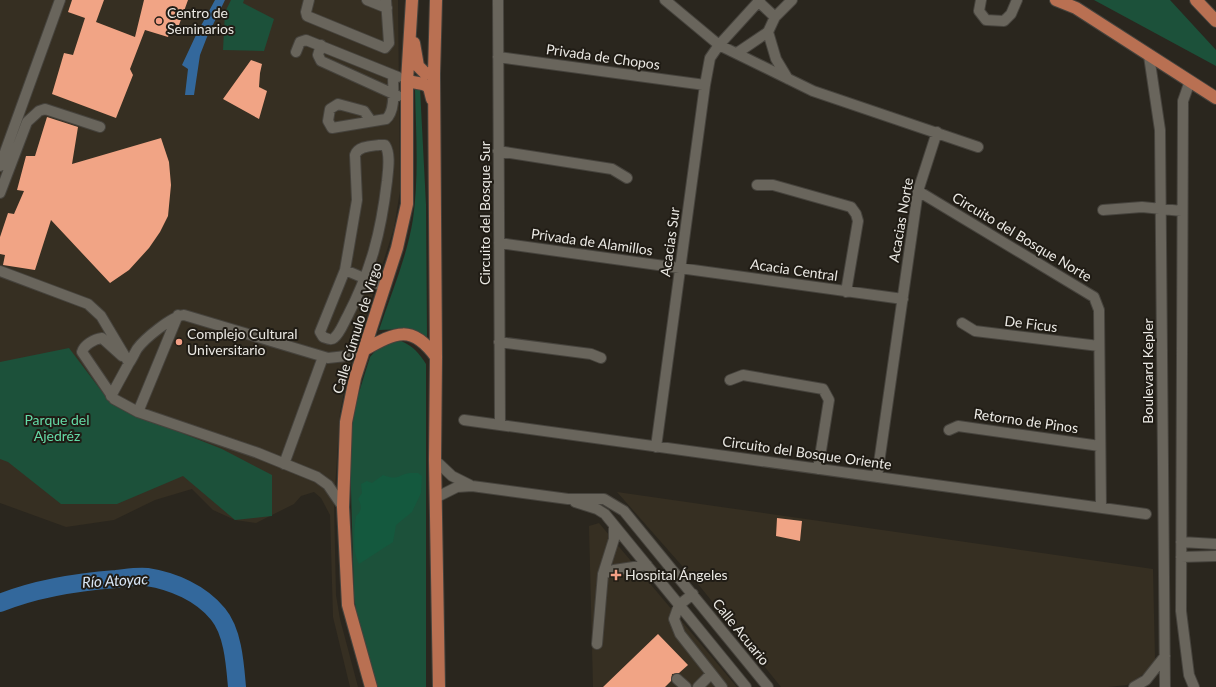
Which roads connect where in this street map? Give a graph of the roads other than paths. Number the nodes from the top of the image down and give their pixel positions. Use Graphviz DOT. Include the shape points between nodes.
graph roads {
  1 [pos="60,0"];
  2 [pos="309,0"];
  3 [pos="367,0"];
  4 [pos="412,0"];
  5 [pos="436,0"];
  6 [pos="498,0"];
  7 [pos="665,0"];
  8 [pos="792,0"];
  9 [pos="981,0"];
  10 [pos="1017,0"];
  11 [pos="1056,0"];
  12 [pos="1196,0"];
  13 [pos="759,1"];
  14 [pos="387,4"];
  15 [pos="775,17"];
  16 [pos="1216,21"];
  17 [pos="411,28"];
  18 [pos="768,32"];
  19 [pos="719,44"];
  20 [pos="321,45"];
  21 [pos="296,52"];
  22 [pos="737,53"];
  23 [pos="1149,56"];
  24 [pos="498,57"];
  25 [pos="434,74"];
  26 [pos="393,75"];
  27 [pos="788,79"];
  28 [pos="1190,81"];
  29 [pos="407,82"];
  30 [pos="705,85"];
  31 [pos="393,94"];
  32 [pos="1216,98"];
  33 [pos="407,101"];
  34 [pos="371,122"];
  35 [pos="100,127"];
  36 [pos="435,132"];
  37 [pos="937,132"];
  38 [pos="978,147"];
  39 [pos="498,151"];
  40 [pos="0,166"];
  41 [pos="627,178"];
  42 [pos="757,185"];
  43 [pos="918,190"];
  44 [pos="0,193"];
  45 [pos="1161,208"];
  46 [pos="1103,210"];
  47 [pos="1182,211"];
  48 [pos="499,243"];
  49 [pos="681,268"];
  50 [pos="345,270"];
  51 [pos="0,271"];
  52 [pos="365,279"];
  53 [pos="386,287"];
  54 [pos="846,292"];
  55 [pos="903,299"];
  56 [pos="178,315"];
  57 [pos="962,323"];
  58 [pos="499,342"];
  59 [pos="1100,346"];
  60 [pos="364,350"];
  61 [pos="323,357"];
  62 [pos="436,357"];
  63 [pos="601,358"];
  64 [pos="127,361"];
  65 [pos="730,380"];
  66 [pos="112,396"];
  67 [pos="138,412"];
  68 [pos="464,420"];
  69 [pos="500,425"];
  70 [pos="949,430"];
  71 [pos="656,446"];
  72 [pos="1100,446"];
  73 [pos="435,460"];
  74 [pos="284,464"];
  75 [pos="818,469"];
  76 [pos="877,477"];
  77 [pos="472,486"];
  78 [pos="435,498"];
  79 [pos="568,499"];
  80 [pos="343,507"];
  81 [pos="1101,508"];
  82 [pos="1146,514"];
  83 [pos="614,525"];
  84 [pos="1181,542"];
  85 [pos="1216,544"];
  86 [pos="1216,556"];
  87 [pos="1181,557"];
  88 [pos="647,565"];
  89 [pos="1164,567"];
  90 [pos="1181,568"];
  91 [pos="603,574"];
  92 [pos="693,594"];
  93 [pos="679,605"];
  94 [pos="597,644"];
  95 [pos="1165,656"];
  96 [pos="712,674"];
  97 [pos="677,679"];
  98 [pos="371,687"];
  99 [pos="439,687"];
  100 [pos="686,687"];
  101 [pos="698,687"];
  102 [pos="722,687"];
  103 [pos="746,687"];
  104 [pos="768,687"];
  105 [pos="1134,687"];
  106 [pos="1165,687"];
  107 [pos="1194,687"];
  1 -- 40 [label="street"];
  2 -- 14 [label="street" via="307,16 383,47 389,43"];
  3 -- 14 [label="street"];
  4 -- 17 [label="main road, Calle Cúmulo de Virgo"];
  5 -- 25 [label="main road"];
  6 -- 24 [label="street, Circuito del Bosque Sur"];
  7 -- 19 [label="street"];
  8 -- 15 [label="street"];
  9 -- 10 [label="street" via="979,11 986,20 1004,21 1011,14"];
  11 -- 23 [label="main road" via="1076,8"];
  12 -- 16 [label="main road"];
  13 -- 15 [label="street"];
  13 -- 19 [label="street, Acacias Sur"];
  15 -- 18 [label="street"];
  17 -- 25 [label="main road" via="418,66 425,73"];
  17 -- 29 [label="main road, Calle Cúmulo de Virgo"];
  18 -- 22 [label="street"];
  18 -- 27 [label="street" via="776,59"];
  19 -- 22 [label="street"];
  19 -- 30 [label="street, Acacias Sur" via="710,58"];
  20 -- 21 [label="street" via="304,39"];
  20 -- 26 [label="street"];
  20 -- 31 [label="street" via="318,57 321,61"];
  22 -- 27 [label="street"];
  23 -- 28 [label="main road"];
  23 -- 45 [label="street, Boulevard Kepler" via="1160,130"];
  24 -- 30 [label="street, Privada de Chopos"];
  24 -- 39 [label="street, Circuito del Bosque Sur"];
  25 -- 36 [label="main road"];
  26 -- 29 [label="street"];
  26 -- 31 [label="street"];
  27 -- 37 [label="street" via="828,97"];
  28 -- 32 [label="main road"];
  28 -- 47 [label="street" via="1183,101"];
  29 -- 33 [label="main road, Calle Cúmulo de Virgo"];
  29 -- 36 [label="main road" via="423,84 432,92"];
  30 -- 49 [label="street, Acacias Sur"];
  31 -- 33 [label="street"];
  31 -- 34 [label="street" via="389,117"];
  33 -- 53 [label="main road, Calle Cúmulo de Virgo" via="408,204"];
  35 -- 44 [label="street" via="45,109 39,111 27,122"];
  36 -- 62 [label="main road"];
  37 -- 38 [label="street"];
  37 -- 43 [label="street, Acacias Norte"];
  39 -- 41 [label="street" via="612,169"];
  39 -- 48 [label="street, Circuito del Bosque Sur"];
  42 -- 54 [label="street" via="773,185 851,207 858,221"];
  43 -- 55 [label="street, Acacias Norte"];
  43 -- 59 [label="street, Circuito del Bosque Norte" via="1094,297 1099,310"];
  45 -- 46 [label="street"];
  45 -- 47 [label="street"];
  45 -- 89 [label="street, Boulevard Kepler"];
  47 -- 84 [label="street"];
  48 -- 49 [label="street, Privada de Alamillos"];
  48 -- 58 [label="street, Circuito del Bosque Sur"];
  49 -- 54 [label="street, Acacia Central"];
  49 -- 71 [label="street, Acacias Sur"];
  50 -- 52 [label="street"];
  50 -- 52 [label="street" via="321,326 320,332 323,337 334,338"];
  50 -- 52 [label="street" via="357,200 356,151 360,148 385,145 388,149 388,173 383,216 379,238"];
  51 -- 64 [label="street" via="88,304 101,316"];
  52 -- 53 [label="street"];
  53 -- 60 [label="main road, Calle Cúmulo de Virgo"];
  54 -- 55 [label="street, Acacia Central"];
  55 -- 76 [label="street, Acacias Norte"];
  56 -- 61 [label="street" via="199,318"];
  56 -- 64 [label="street" via="146,340"];
  56 -- 67 [label="street"];
  57 -- 59 [label="street, De Ficus" via="975,331"];
  58 -- 63 [label="street" via="591,354"];
  58 -- 69 [label="street, Circuito del Bosque Sur"];
  59 -- 72 [label="street, Circuito del Bosque Norte"];
  60 -- 61 [label="street" via="355,354"];
  60 -- 62 [label="main road" via="386,338 400,334 410,335 425,343"];
  60 -- 80 [label="main road, Calle Cúmulo de Virgo" via="346,422"];
  61 -- 74 [label="street"];
  62 -- 73 [label="main road"];
  64 -- 66 [label="street"];
  64 -- 66 [label="street" via="102,338 83,348 83,355"];
  65 -- 75 [label="street" via="743,375 822,389 829,400"];
  66 -- 67 [label="street"];
  67 -- 74 [label="street"];
  68 -- 69 [label="street, Circuito del Bosque Oriente"];
  69 -- 71 [label="street, Circuito del Bosque Oriente"];
  70 -- 72 [label="street, Retorno de Pinos" via="958,426"];
  71 -- 75 [label="street, Circuito del Bosque Oriente"];
  72 -- 81 [label="street, Circuito del Bosque Norte"];
  73 -- 77 [label="street, Calle Acuario" via="452,476"];
  73 -- 78 [label="main road"];
  74 -- 80 [label="street" via="317,477 328,485"];
  75 -- 76 [label="street, Circuito del Bosque Oriente"];
  76 -- 81 [label="street, Circuito del Bosque Oriente"];
  77 -- 78 [label="street, Calle Acuario" via="457,487"];
  77 -- 79 [label="street, Calle Acuario"];
  78 -- 99 [label="main road"];
  79 -- 83 [label="street, Calle Acuario" via="601,511"];
  79 -- 92 [label="street, Calle Acuario" via="599,499 618,506"];
  80 -- 98 [label="main road, Calle Cúmulo de Virgo" via="348,605"];
  81 -- 82 [label="street, Circuito del Bosque Oriente"];
  83 -- 88 [label="street, Calle Acuario"];
  83 -- 91 [label="street" via="614,539"];
  84 -- 85 [label="street"];
  84 -- 87 [label="street"];
  86 -- 87 [label="street"];
  87 -- 90 [label="street"];
  88 -- 91 [label="street"];
  88 -- 93 [label="street, Calle Acuario"];
  89 -- 90 [label="street"];
  89 -- 95 [label="street, Boulevard Kepler"];
  90 -- 107 [label="street" via="1181,611 1189,675"];
  91 -- 94 [label="street"];
  92 -- 93 [label="street"];
  92 -- 104 [label="street, Calle Acuario"];
  93 -- 96 [label="street" via="674,619 680,634"];
  93 -- 103 [label="street, Calle Acuario"];
  95 -- 105 [label="street" via="1146,680"];
  95 -- 106 [label="street, Boulevard Kepler"];
  96 -- 101 [label="street"];
  96 -- 102 [label="street"];
  97 -- 100 [label="street"];
}
